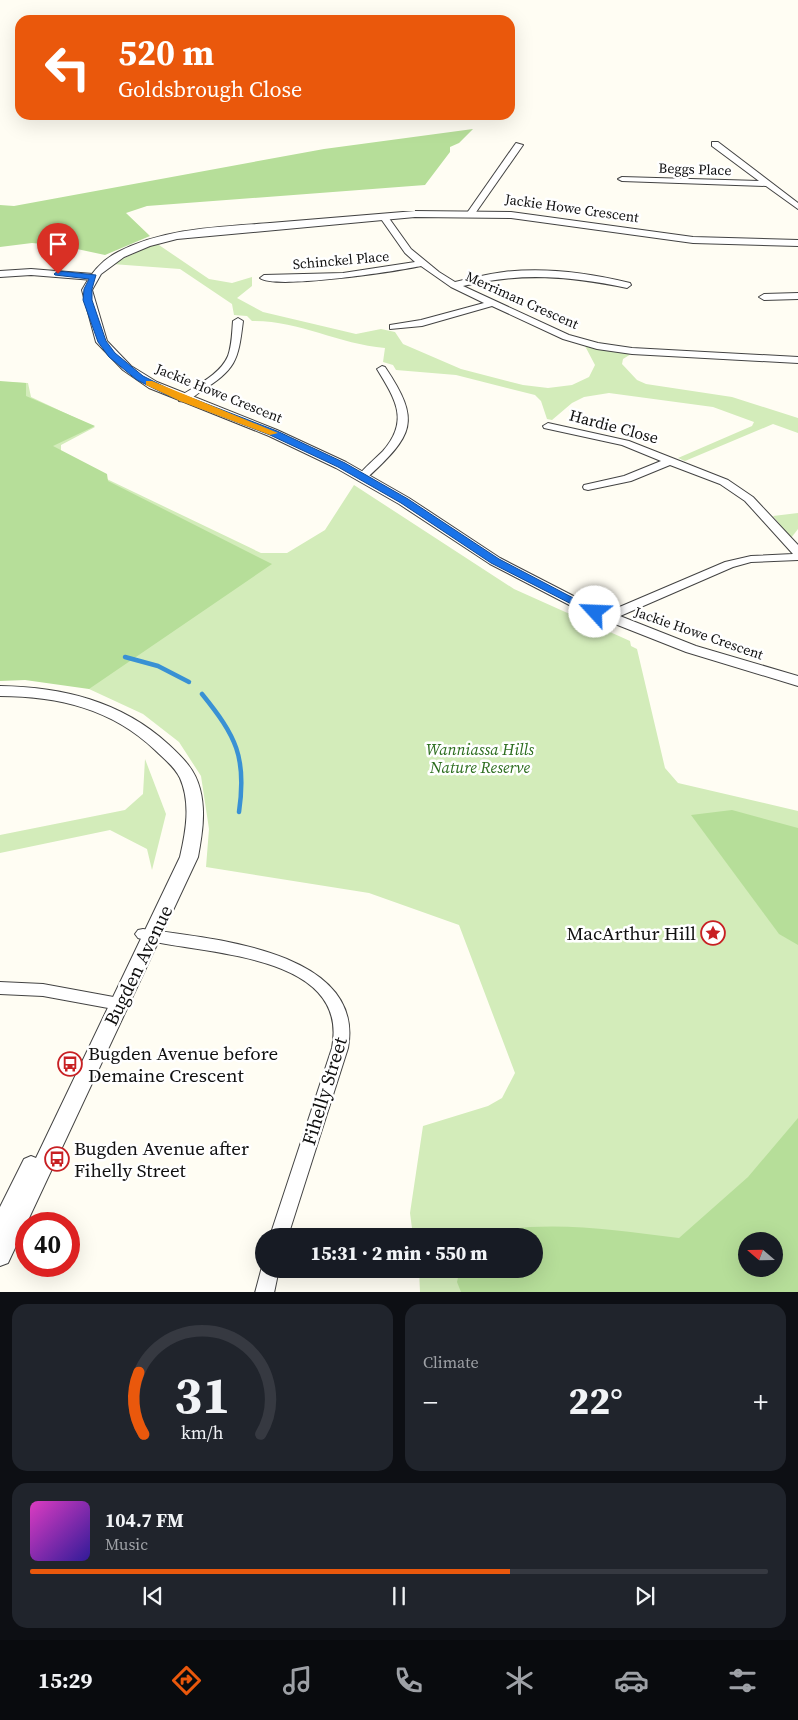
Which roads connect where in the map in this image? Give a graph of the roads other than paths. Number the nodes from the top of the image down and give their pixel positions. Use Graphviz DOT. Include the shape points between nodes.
graph roads {
  1 [pos="715,144"];
  2 [pos="519,146"];
  3 [pos="622,179"];
  4 [pos="767,184"];
  5 [pos="798,207"];
  6 [pos="471,213"];
  7 [pos="383,216"];
  8 [pos="798,243"];
  9 [pos="421,263"];
  10 [pos="0,274"];
  11 [pos="94,277"];
  12 [pos="264,278"];
  13 [pos="454,285"];
  14 [pos="627,285"];
  15 [pos="798,296"];
  16 [pos="764,297"];
  17 [pos="493,303"];
  18 [pos="238,321"];
  19 [pos="393,326"];
  20 [pos="798,360"];
  21 [pos="382,369"];
  22 [pos="183,399"];
  23 [pos="548,426"];
  24 [pos="672,460"];
  25 [pos="363,476"];
  26 [pos="588,488"];
  27 [pos="798,552"];
  28 [pos="798,557"];
  29 [pos="607,617"];
  30 [pos="798,681"];
  31 [pos="0,691"];
  32 [pos="147,934"];
  33 [pos="0,988"];
  34 [pos="114,1003"];
  35 [pos="26,1187"];
  36 [pos="283,1228"];
  37 [pos="0,1229"];
  38 [pos="0,1256"];
  39 [pos="268,1278"];
  40 [pos="264,1292"];
  1 -- 4 [label="street"];
  2 -- 6 [label="street"];
  3 -- 4 [label="street, Beggs Place"];
  4 -- 5 [label="street"];
  6 -- 7 [label="street, Jackie Howe Crescent"];
  6 -- 8 [label="street, Jackie Howe Crescent" via="522,216 709,241"];
  7 -- 9 [label="street, Merriman Crescent" via="408,251"];
  7 -- 11 [label="street, Jackie Howe Crescent" via="177,236 120,255"];
  9 -- 12 [label="street, Schinckel Place" via="366,274"];
  9 -- 13 [label="street, Merriman Crescent"];
  10 -- 11 [label="street" via="31,272"];
  11 -- 22 [label="street, Jackie Howe Crescent" via="88,289 88,300 102,342 112,355 140,378"];
  13 -- 14 [label="street" via="493,276 530,273 570,274"];
  13 -- 17 [label="street, Merriman Crescent"];
  15 -- 16 [label="street"];
  17 -- 19 [label="street" via="422,323"];
  17 -- 20 [label="street, Merriman Crescent" via="566,337 601,346 656,353"];
  18 -- 22 [label="street" via="235,349 229,363"];
  21 -- 25 [label="street" via="400,400 404,420 397,441"];
  22 -- 25 [label="street, Jackie Howe Crescent" via="296,443"];
  23 -- 24 [label="street, Hardie Close" via="625,442"];
  24 -- 26 [label="street, Hardie Close" via="627,478"];
  24 -- 27 [label="street, Hardie Close" via="724,482 741,493"];
  25 -- 29 [label="street, Jackie Howe Crescent" via="495,561"];
  28 -- 29 [label="street" via="751,559 729,564"];
  29 -- 30 [label="street, Jackie Howe Crescent" via="691,650"];
  31 -- 32 [label="street, Bugden Avenue" via="56,695 103,708 141,728 183,766 191,785 197,818 185,856"];
  32 -- 34 [label="street, Bugden Avenue"];
  32 -- 36 [label="street, Fihelly Street" via="270,957 317,982 338,1009 342,1029 340,1048"];
  33 -- 34 [label="street" via="43,990"];
  34 -- 35 [label="street, Bugden Avenue"];
  35 -- 37 [label="street, Bugden Avenue"];
  35 -- 38 [label="street, Bugden Avenue"];
  39 -- 40 [label="street"];
}
